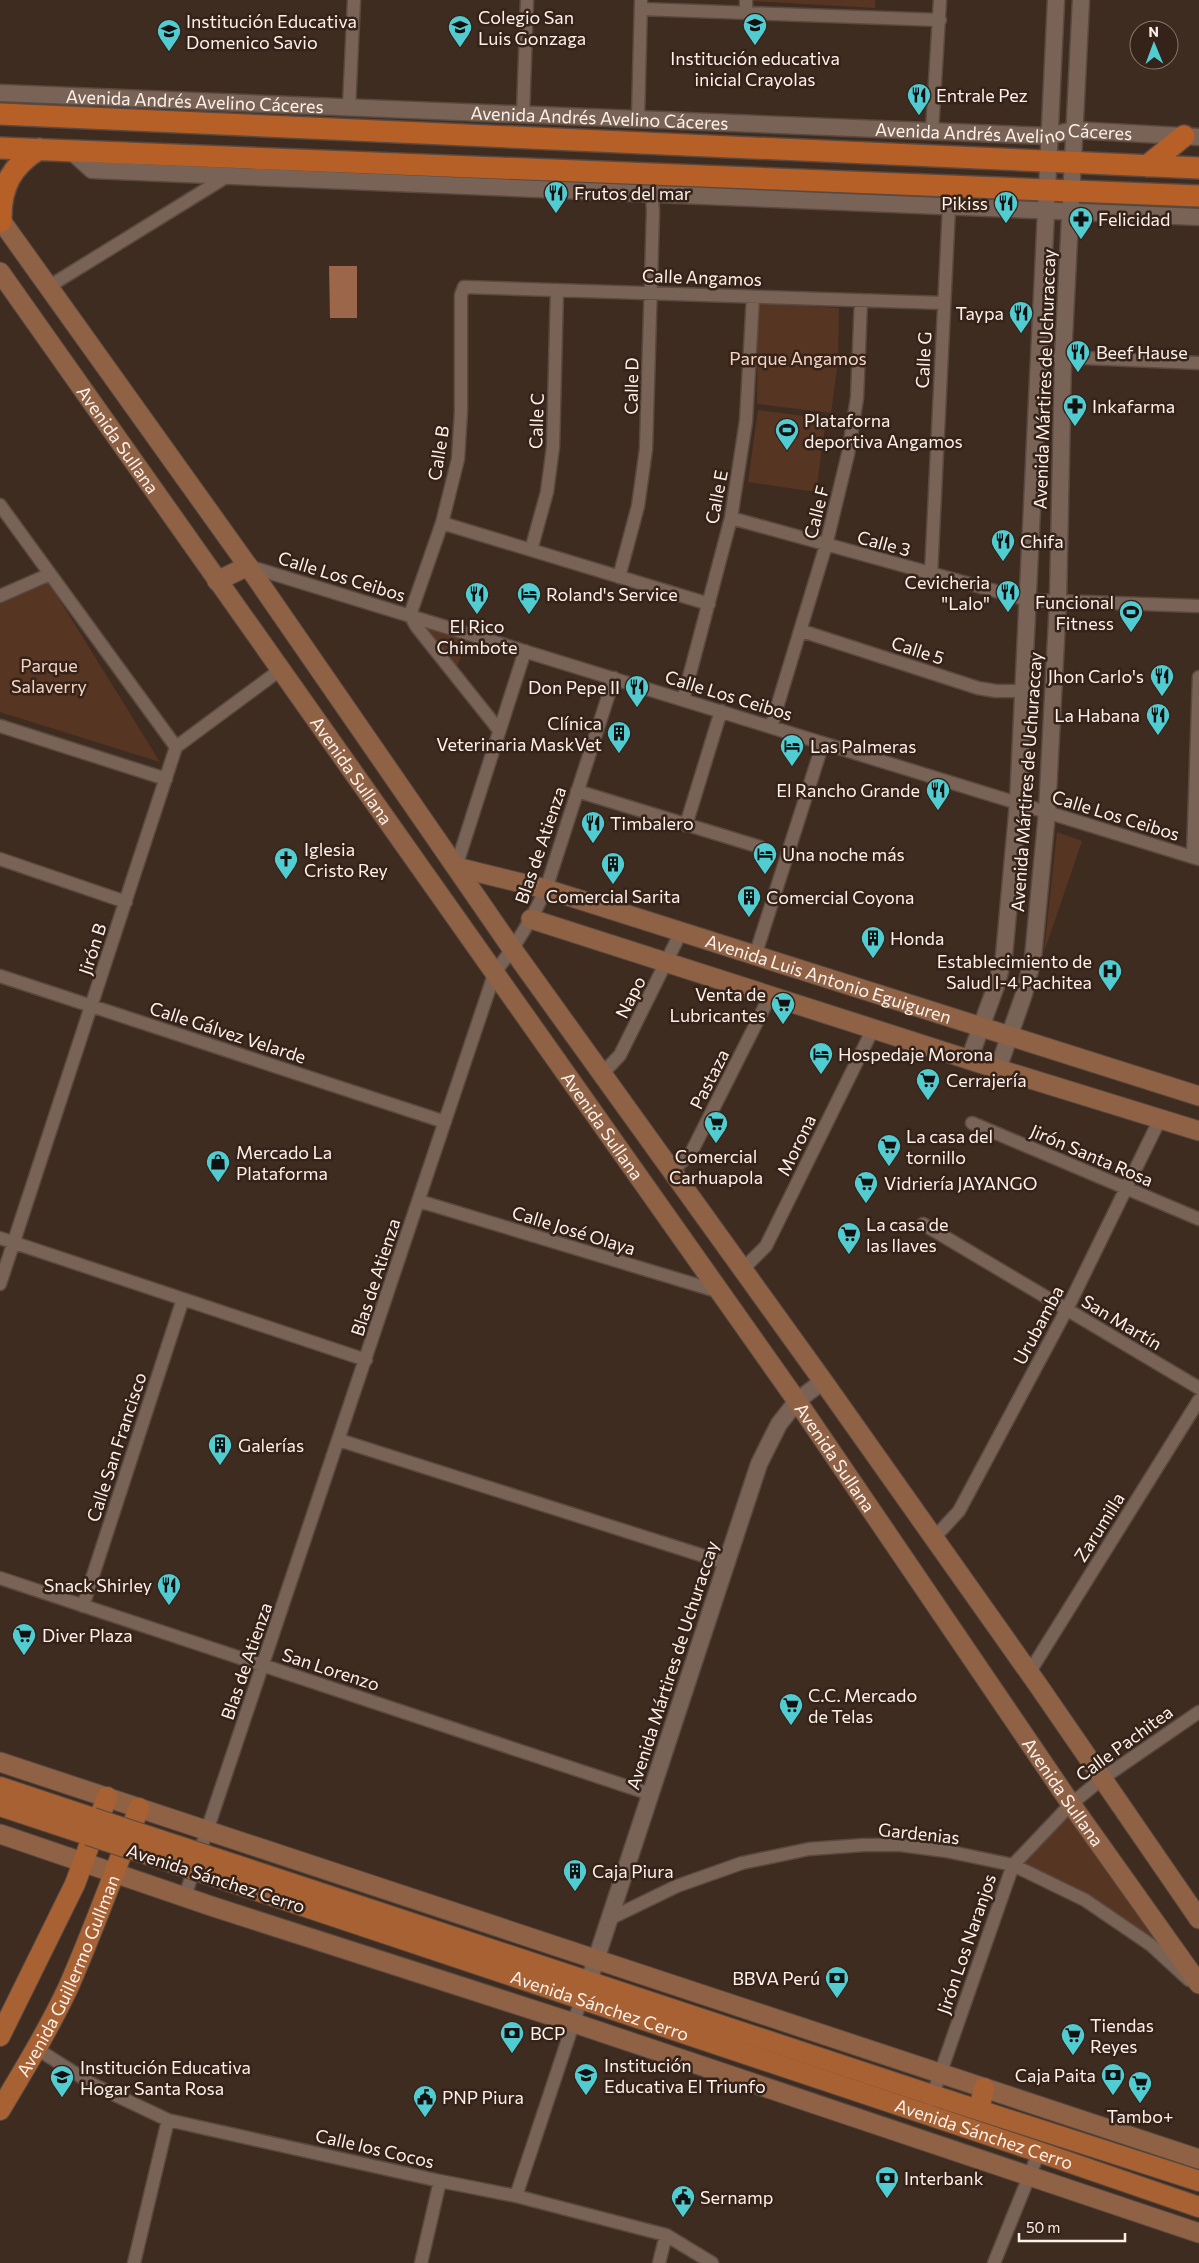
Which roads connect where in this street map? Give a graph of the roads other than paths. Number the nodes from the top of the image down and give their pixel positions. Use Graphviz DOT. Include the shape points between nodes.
graph roads {
  1 [pos="354,0"];
  2 [pos="527,0"];
  3 [pos="746,0"];
  4 [pos="940,0"];
  5 [pos="1056,0"];
  6 [pos="1081,0"];
  7 [pos="641,5"];
  8 [pos="746,13"];
  9 [pos="940,20"];
  10 [pos="0,93"];
  11 [pos="349,107"];
  12 [pos="0,114"];
  13 [pos="523,114"];
  14 [pos="638,119"];
  15 [pos="1074,130"];
  16 [pos="932,131"];
  17 [pos="1049,136"];
  18 [pos="1192,136"];
  19 [pos="0,148"];
  20 [pos="39,150"];
  21 [pos="70,150"];
  22 [pos="1048,161"];
  23 [pos="1073,163"];
  24 [pos="1147,166"];
  25 [pos="1199,168"];
  26 [pos="226,177"];
  27 [pos="652,193"];
  28 [pos="1199,196"];
  29 [pos="1046,200"];
  30 [pos="1070,202"];
  31 [pos="948,207"];
  32 [pos="1199,217"];
  33 [pos="1,220"];
  34 [pos="0,272"];
  35 [pos="48,286"];
  36 [pos="557,290"];
  37 [pos="462,291"];
  38 [pos="650,293"];
  39 [pos="753,297"];
  40 [pos="861,300"];
  41 [pos="944,303"];
  42 [pos="1039,356"];
  43 [pos="1063,357"];
  44 [pos="1199,363"];
  45 [pos="0,505"];
  46 [pos="731,518"];
  47 [pos="442,523"];
  48 [pos="826,545"];
  49 [pos="531,550"];
  50 [pos="248,566"];
  51 [pos="50,574"];
  52 [pos="931,574"];
  53 [pos="619,577"];
  54 [pos="217,581"];
  55 [pos="0,596"];
  56 [pos="1028,600"];
  57 [pos="1058,601"];
  58 [pos="709,604"];
  59 [pos="1199,606"];
  60 [pos="410,615"];
  61 [pos="802,631"];
  62 [pos="525,651"];
  63 [pos="280,670"];
  64 [pos="1199,677"];
  65 [pos="614,678"];
  66 [pos="1025,691"];
  67 [pos="683,700"];
  68 [pos="721,711"];
  69 [pos="0,726"];
  70 [pos="772,727"];
  71 [pos="499,730"];
  72 [pos="823,743"];
  73 [pos="1198,743"];
  74 [pos="176,747"];
  75 [pos="166,779"];
  76 [pos="577,791"];
  77 [pos="1018,804"];
  78 [pos="1047,812"];
  79 [pos="686,825"];
  80 [pos="760,847"];
  81 [pos="1196,858"];
  82 [pos="0,859"];
  83 [pos="456,867"];
  84 [pos="546,889"];
  85 [pos="126,902"];
  86 [pos="532,919"];
  87 [pos="681,932"];
  88 [pos="513,950"];
  89 [pos="755,956"];
  90 [pos="667,963"];
  91 [pos="495,972"];
  92 [pos="0,976"];
  93 [pos="770,996"];
  94 [pos="92,1006"];
  95 [pos="982,1028"];
  96 [pos="872,1029"];
  97 [pos="1010,1037"];
  98 [pos="969,1060"];
  99 [pos="998,1069"];
  100 [pos="602,1074"];
  101 [pos="1199,1096"];
  102 [pos="1160,1120"];
  103 [pos="445,1122"];
  104 [pos="972,1123"];
  105 [pos="1199,1131"];
  106 [pos="672,1171"];
  107 [pos="1127,1188"];
  108 [pos="419,1201"];
  109 [pos="1199,1219"];
  110 [pos="923,1224"];
  111 [pos="0,1238"];
  112 [pos="14,1243"];
  113 [pos="742,1270"];
  114 [pos="0,1284"];
  115 [pos="720,1292"];
  116 [pos="183,1299"];
  117 [pos="1067,1309"];
  118 [pos="366,1360"];
  119 [pos="823,1381"];
  120 [pos="1199,1388"];
  121 [pos="1199,1400"];
  122 [pos="797,1401"];
  123 [pos="339,1440"];
  124 [pos="933,1539"];
  125 [pos="726,1563"];
  126 [pos="0,1578"];
  127 [pos="83,1606"];
  128 [pos="263,1666"];
  129 [pos="1029,1673"];
  130 [pos="1199,1712"];
  131 [pos="0,1762"];
  132 [pos="1103,1778"];
  133 [pos="0,1787"];
  134 [pos="650,1794"];
  135 [pos="107,1797"];
  136 [pos="1071,1804"];
  137 [pos="0,1806"];
  138 [pos="139,1808"];
  139 [pos="91,1827"];
  140 [pos="207,1830"];
  141 [pos="0,1834"];
  142 [pos="84,1862"];
  143 [pos="1013,1865"];
  144 [pos="115,1872"];
  145 [pos="234,1874"];
  146 [pos="185,1896"];
  147 [pos="1199,1918"];
  148 [pos="609,1919"];
  149 [pos="596,1959"];
  150 [pos="589,1981"];
  151 [pos="1199,1984"];
  152 [pos="1199,1989"];
  153 [pos="581,2000"];
  154 [pos="574,2022"];
  155 [pos="0,2036"];
  156 [pos="37,2049"];
  157 [pos="940,2073"];
  158 [pos="984,2088"];
  159 [pos="932,2095"];
  160 [pos="0,2110"];
  161 [pos="979,2110"];
  162 [pos="926,2114"];
  163 [pos="168,2120"];
  164 [pos="1039,2152"];
  165 [pos="1199,2159"];
  166 [pos="1030,2175"];
  167 [pos="440,2181"];
  168 [pos="1199,2181"];
  169 [pos="516,2196"];
  170 [pos="1199,2208"];
  171 [pos="1199,2233"];
  172 [pos="666,2235"];
  173 [pos="134,2263"];
  174 [pos="420,2263"];
  175 [pos="659,2263"];
  176 [pos="712,2263"];
  177 [pos="994,2263"];
  1 -- 11 [label="street"];
  2 -- 13 [label="street"];
  3 -- 8 [label="street"];
  4 -- 9 [label="street"];
  5 -- 17 [label="street, Avenida Mártires de Uchuraccay"];
  6 -- 15 [label="street, Avenida Mártires de Uchuraccay"];
  7 -- 8 [label="street"];
  7 -- 14 [label="street"];
  8 -- 9 [label="street"];
  9 -- 16 [label="street"];
  10 -- 11 [label="street, Avenida Andrés Avelino Cáceres"];
  11 -- 13 [label="street, Avenida Andrés Avelino Cáceres"];
  12 -- 22 [label="highway, Avenida Andrés Avelino Cáceres"];
  13 -- 14 [label="street, Avenida Andrés Avelino Cáceres"];
  14 -- 16 [label="street, Avenida Andrés Avelino Cáceres"];
  15 -- 17 [label="street, Avenida Andrés Avelino Cáceres"];
  15 -- 18 [label="street, Avenida Andrés Avelino Cáceres"];
  15 -- 23 [label="street, Avenida Mártires de Uchuraccay"];
  16 -- 17 [label="street, Avenida Andrés Avelino Cáceres"];
  17 -- 22 [label="street, Avenida Mártires de Uchuraccay"];
  18 -- 24 [label="highway"];
  19 -- 20 [label="highway"];
  20 -- 21 [label="highway"];
  20 -- 33 [label="highway" via="26,157 8,178 1,199"];
  21 -- 26 [label="street" via="92,170"];
  21 -- 29 [label="highway"];
  22 -- 23 [label="highway, Avenida Andrés Avelino Cáceres"];
  22 -- 29 [label="street, Avenida Mártires de Uchuraccay"];
  23 -- 24 [label="highway, Avenida Andrés Avelino Cáceres"];
  23 -- 30 [label="street, Avenida Mártires de Uchuraccay"];
  24 -- 25 [label="highway, Avenida Andrés Avelino Cáceres"];
  26 -- 27 [label="street"];
  26 -- 35 [label="street"];
  27 -- 31 [label="street"];
  27 -- 38 [label="street, Calle D"];
  28 -- 30 [label="highway"];
  29 -- 30 [label="highway"];
  29 -- 31 [label="street"];
  29 -- 42 [label="street, Avenida Mártires de Uchuraccay"];
  30 -- 32 [label="street"];
  30 -- 43 [label="street, Avenida Mártires de Uchuraccay"];
  31 -- 41 [label="street, Calle G"];
  33 -- 35 [label="main road, Avenida Sullana"];
  34 -- 54 [label="main road, Avenida Sullana"];
  35 -- 50 [label="main road, Avenida Sullana"];
  36 -- 37 [label="street, Calle Angamos" via="464,287"];
  36 -- 38 [label="street, Calle Angamos"];
  36 -- 49 [label="street, Calle C" via="553,447 547,492"];
  37 -- 47 [label="street, Calle B" via="461,434"];
  38 -- 39 [label="street, Calle Angamos"];
  38 -- 53 [label="street, Calle D" via="643,479"];
  39 -- 40 [label="street, Calle Angamos"];
  39 -- 46 [label="street, Calle E" via="746,421"];
  40 -- 41 [label="street, Calle Angamos"];
  40 -- 48 [label="street, Calle F" via="852,431"];
  41 -- 52 [label="street, Calle G"];
  42 -- 43 [label="street"];
  42 -- 56 [label="street, Avenida Mártires de Uchuraccay"];
  43 -- 44 [label="street"];
  43 -- 57 [label="street, Avenida Mártires de Uchuraccay"];
  45 -- 51 [label="street"];
  46 -- 48 [label="street, Calle 3"];
  46 -- 58 [label="street, Calle E"];
  47 -- 49 [label="street"];
  47 -- 60 [label="street, Calle B"];
  48 -- 52 [label="street, Calle 3"];
  48 -- 61 [label="street, Calle F"];
  49 -- 53 [label="street"];
  50 -- 54 [label="main road"];
  50 -- 60 [label="street, Calle Los Ceibos"];
  50 -- 83 [label="main road, Avenida Sullana"];
  51 -- 55 [label="street"];
  51 -- 74 [label="street"];
  52 -- 56 [label="street, Calle 3"];
  53 -- 58 [label="street"];
  54 -- 63 [label="main road, Avenida Sullana"];
  56 -- 57 [label="street, Calle 3"];
  56 -- 66 [label="street, Avenida Mártires de Uchuraccay"];
  57 -- 59 [label="street, Calle 3"];
  57 -- 78 [label="street, Avenida Mártires de Uchuraccay"];
  58 -- 67 [label="street, Calle E"];
  60 -- 62 [label="street, Calle Los Ceibos"];
  60 -- 71 [label="street"];
  61 -- 66 [label="street, Calle 5" via="978,688"];
  61 -- 70 [label="street, Calle F"];
  62 -- 65 [label="street, Calle Los Ceibos"];
  62 -- 71 [label="street"];
  63 -- 74 [label="street"];
  63 -- 91 [label="main road, Avenida Sullana"];
  64 -- 73 [label="street"];
  65 -- 67 [label="street, Calle Los Ceibos"];
  65 -- 76 [label="street, Blas de Atienza"];
  66 -- 77 [label="street, Avenida Mártires de Uchuraccay"];
  67 -- 68 [label="street, Calle Los Ceibos"];
  68 -- 70 [label="street, Calle Los Ceibos"];
  68 -- 79 [label="street"];
  69 -- 75 [label="street"];
  70 -- 72 [label="street, Calle Los Ceibos"];
  71 -- 83 [label="street"];
  72 -- 77 [label="street, Calle Los Ceibos"];
  72 -- 89 [label="street"];
  73 -- 81 [label="street"];
  74 -- 75 [label="street, Jirón B"];
  75 -- 85 [label="street, Jirón B"];
  76 -- 79 [label="street"];
  76 -- 84 [label="street, Blas de Atienza"];
  77 -- 78 [label="street, Calle Los Ceibos"];
  77 -- 95 [label="street, Avenida Mártires de Uchuraccay" via="1004,956"];
  78 -- 81 [label="street, Calle Los Ceibos"];
  78 -- 97 [label="street, Avenida Mártires de Uchuraccay" via="1033,958"];
  79 -- 80 [label="street"];
  82 -- 85 [label="street"];
  83 -- 84 [label="main road, Avenida Luis Antonio Eguiguren"];
  83 -- 88 [label="main road, Avenida Sullana"];
  84 -- 86 [label="street, Blas de Atienza"];
  84 -- 87 [label="main road, Avenida Luis Antonio Eguiguren"];
  85 -- 94 [label="street, Jirón B"];
  86 -- 88 [label="street, Blas de Atienza"];
  86 -- 90 [label="main road, Avenida Luis Antonio Eguiguren"];
  87 -- 89 [label="main road, Avenida Luis Antonio Eguiguren"];
  87 -- 90 [label="street, Napo"];
  88 -- 91 [label="street, Blas de Atienza"];
  88 -- 100 [label="main road, Avenida Sullana"];
  89 -- 95 [label="main road, Avenida Luis Antonio Eguiguren"];
  90 -- 93 [label="main road, Avenida Luis Antonio Eguiguren"];
  90 -- 100 [label="street, Napo" via="620,1054"];
  91 -- 103 [label="street, Blas de Atienza"];
  91 -- 115 [label="main road, Avenida Sullana"];
  92 -- 94 [label="street, Calle Gálvez Velarde"];
  93 -- 96 [label="main road, Avenida Luis Antonio Eguiguren"];
  93 -- 106 [label="street, Pastaza" via="691,1153"];
  94 -- 103 [label="street, Calle Gálvez Velarde"];
  94 -- 112 [label="street, Jirón B"];
  95 -- 97 [label="main road, Avenida Luis Antonio Eguiguren"];
  95 -- 98 [label="street, Avenida Mártires de Uchuraccay"];
  96 -- 98 [label="main road, Avenida Luis Antonio Eguiguren"];
  96 -- 113 [label="street, Morona" via="766,1246"];
  97 -- 99 [label="street, Avenida Mártires de Uchuraccay"];
  97 -- 101 [label="main road, Avenida Luis Antonio Eguiguren"];
  98 -- 99 [label="main road, Avenida Luis Antonio Eguiguren"];
  99 -- 102 [label="main road, Avenida Luis Antonio Eguiguren"];
  100 -- 106 [label="main road, Avenida Sullana"];
  102 -- 105 [label="main road, Avenida Luis Antonio Eguiguren"];
  102 -- 107 [label="street, Urubamba"];
  103 -- 108 [label="street, Blas de Atienza"];
  104 -- 107 [label="street, Jirón Santa Rosa"];
  106 -- 113 [label="main road, Avenida Sullana"];
  107 -- 109 [label="street, Jirón Santa Rosa"];
  107 -- 117 [label="street, Urubamba"];
  108 -- 115 [label="street, Calle José Olaya"];
  108 -- 118 [label="street, Blas de Atienza"];
  110 -- 117 [label="street, San Martín"];
  111 -- 112 [label="street"];
  112 -- 114 [label="street, Jirón B"];
  112 -- 116 [label="street"];
  113 -- 119 [label="main road, Avenida Sullana"];
  115 -- 122 [label="main road, Avenida Sullana"];
  116 -- 118 [label="street"];
  116 -- 127 [label="street, Calle San Francisco"];
  117 -- 120 [label="street, San Martín"];
  117 -- 124 [label="street, Urubamba" via="959,1511"];
  118 -- 123 [label="street, Blas de Atienza"];
  119 -- 122 [label="street, Avenida Mártires de Uchuraccay"];
  119 -- 124 [label="main road, Avenida Sullana"];
  121 -- 129 [label="street, Zarumilla"];
  122 -- 125 [label="street, Avenida Mártires de Uchuraccay" via="779,1424 759,1464"];
  122 -- 136 [label="main road, Avenida Sullana"];
  123 -- 125 [label="street"];
  123 -- 128 [label="street, Blas de Atienza"];
  124 -- 129 [label="main road, Avenida Sullana"];
  125 -- 134 [label="street, Avenida Mártires de Uchuraccay"];
  126 -- 127 [label="street, San Lorenzo"];
  127 -- 128 [label="street, San Lorenzo"];
  128 -- 134 [label="street, San Lorenzo"];
  128 -- 140 [label="street, Blas de Atienza"];
  129 -- 132 [label="main road, Avenida Sullana"];
  130 -- 132 [label="street, Calle Pachitea"];
  131 -- 135 [label="main road"];
  132 -- 136 [label="street, Calle Pachitea"];
  132 -- 147 [label="main road, Avenida Sullana"];
  133 -- 139 [label="main road, Avenida Sánchez Cerro"];
  134 -- 148 [label="street, Avenida Mártires de Uchuraccay"];
  135 -- 138 [label="main road"];
  135 -- 142 [label="main road, Avenida Guillermo Gullman"];
  136 -- 143 [label="street, Jirón Los Naranjos"];
  136 -- 151 [label="main road, Avenida Sullana"];
  137 -- 139 [label="main road, Avenida Sánchez Cerro"];
  138 -- 140 [label="main road"];
  138 -- 144 [label="main road, Avenida Guillermo Gullman"];
  139 -- 145 [label="main road, Avenida Sánchez Cerro, bridge"];
  140 -- 146 [label="street, Blas de Atienza"];
  140 -- 149 [label="main road"];
  141 -- 142 [label="main road, Avenida Sánchez Cerro"];
  142 -- 144 [label="main road, Avenida Sánchez Cerro"];
  142 -- 155 [label="main road, Avenida Guillermo Gullman"];
  143 -- 148 [label="street, Gardenias" via="900,1845 809,1849 742,1863 677,1886"];
  143 -- 152 [label="street, Gardenias" via="1084,1900 1151,1945"];
  143 -- 157 [label="street, Jirón Los Naranjos"];
  144 -- 146 [label="main road, Avenida Sánchez Cerro"];
  144 -- 156 [label="main road, Avenida Guillermo Gullman" via="67,1988"];
  145 -- 150 [label="main road, Avenida Sánchez Cerro"];
  145 -- 153 [label="main road, Avenida Sánchez Cerro"];
  146 -- 154 [label="main road, Avenida Sánchez Cerro"];
  148 -- 149 [label="street, Avenida Mártires de Uchuraccay"];
  149 -- 150 [label="street, Avenida Mártires de Uchuraccay"];
  149 -- 157 [label="main road"];
  150 -- 159 [label="main road, Avenida Sánchez Cerro"];
  153 -- 154 [label="street"];
  153 -- 162 [label="main road, Avenida Sánchez Cerro"];
  154 -- 166 [label="main road, Avenida Sánchez Cerro"];
  154 -- 169 [label="street"];
  156 -- 160 [label="main road, Avenida Guillermo Gullman"];
  156 -- 163 [label="street, Calle los Cocos" via="94,2085"];
  157 -- 158 [label="main road"];
  157 -- 159 [label="street, Jirón Los Naranjos"];
  158 -- 161 [label="main road"];
  158 -- 165 [label="main road"];
  159 -- 161 [label="main road, Avenida Sánchez Cerro"];
  159 -- 162 [label="street, Jirón Los Naranjos"];
  161 -- 168 [label="main road, Avenida Sánchez Cerro"];
  162 -- 164 [label="main road, Avenida Sánchez Cerro"];
  163 -- 167 [label="street, Calle los Cocos"];
  163 -- 173 [label="street"];
  164 -- 166 [label="street"];
  164 -- 170 [label="main road, Avenida Sánchez Cerro"];
  166 -- 171 [label="main road, Avenida Sánchez Cerro"];
  166 -- 177 [label="street"];
  167 -- 169 [label="street, Calle los Cocos"];
  167 -- 174 [label="street"];
  169 -- 172 [label="street, Calle los Cocos"];
  172 -- 175 [label="street"];
  172 -- 176 [label="street, Calle los Cocos"];
}
